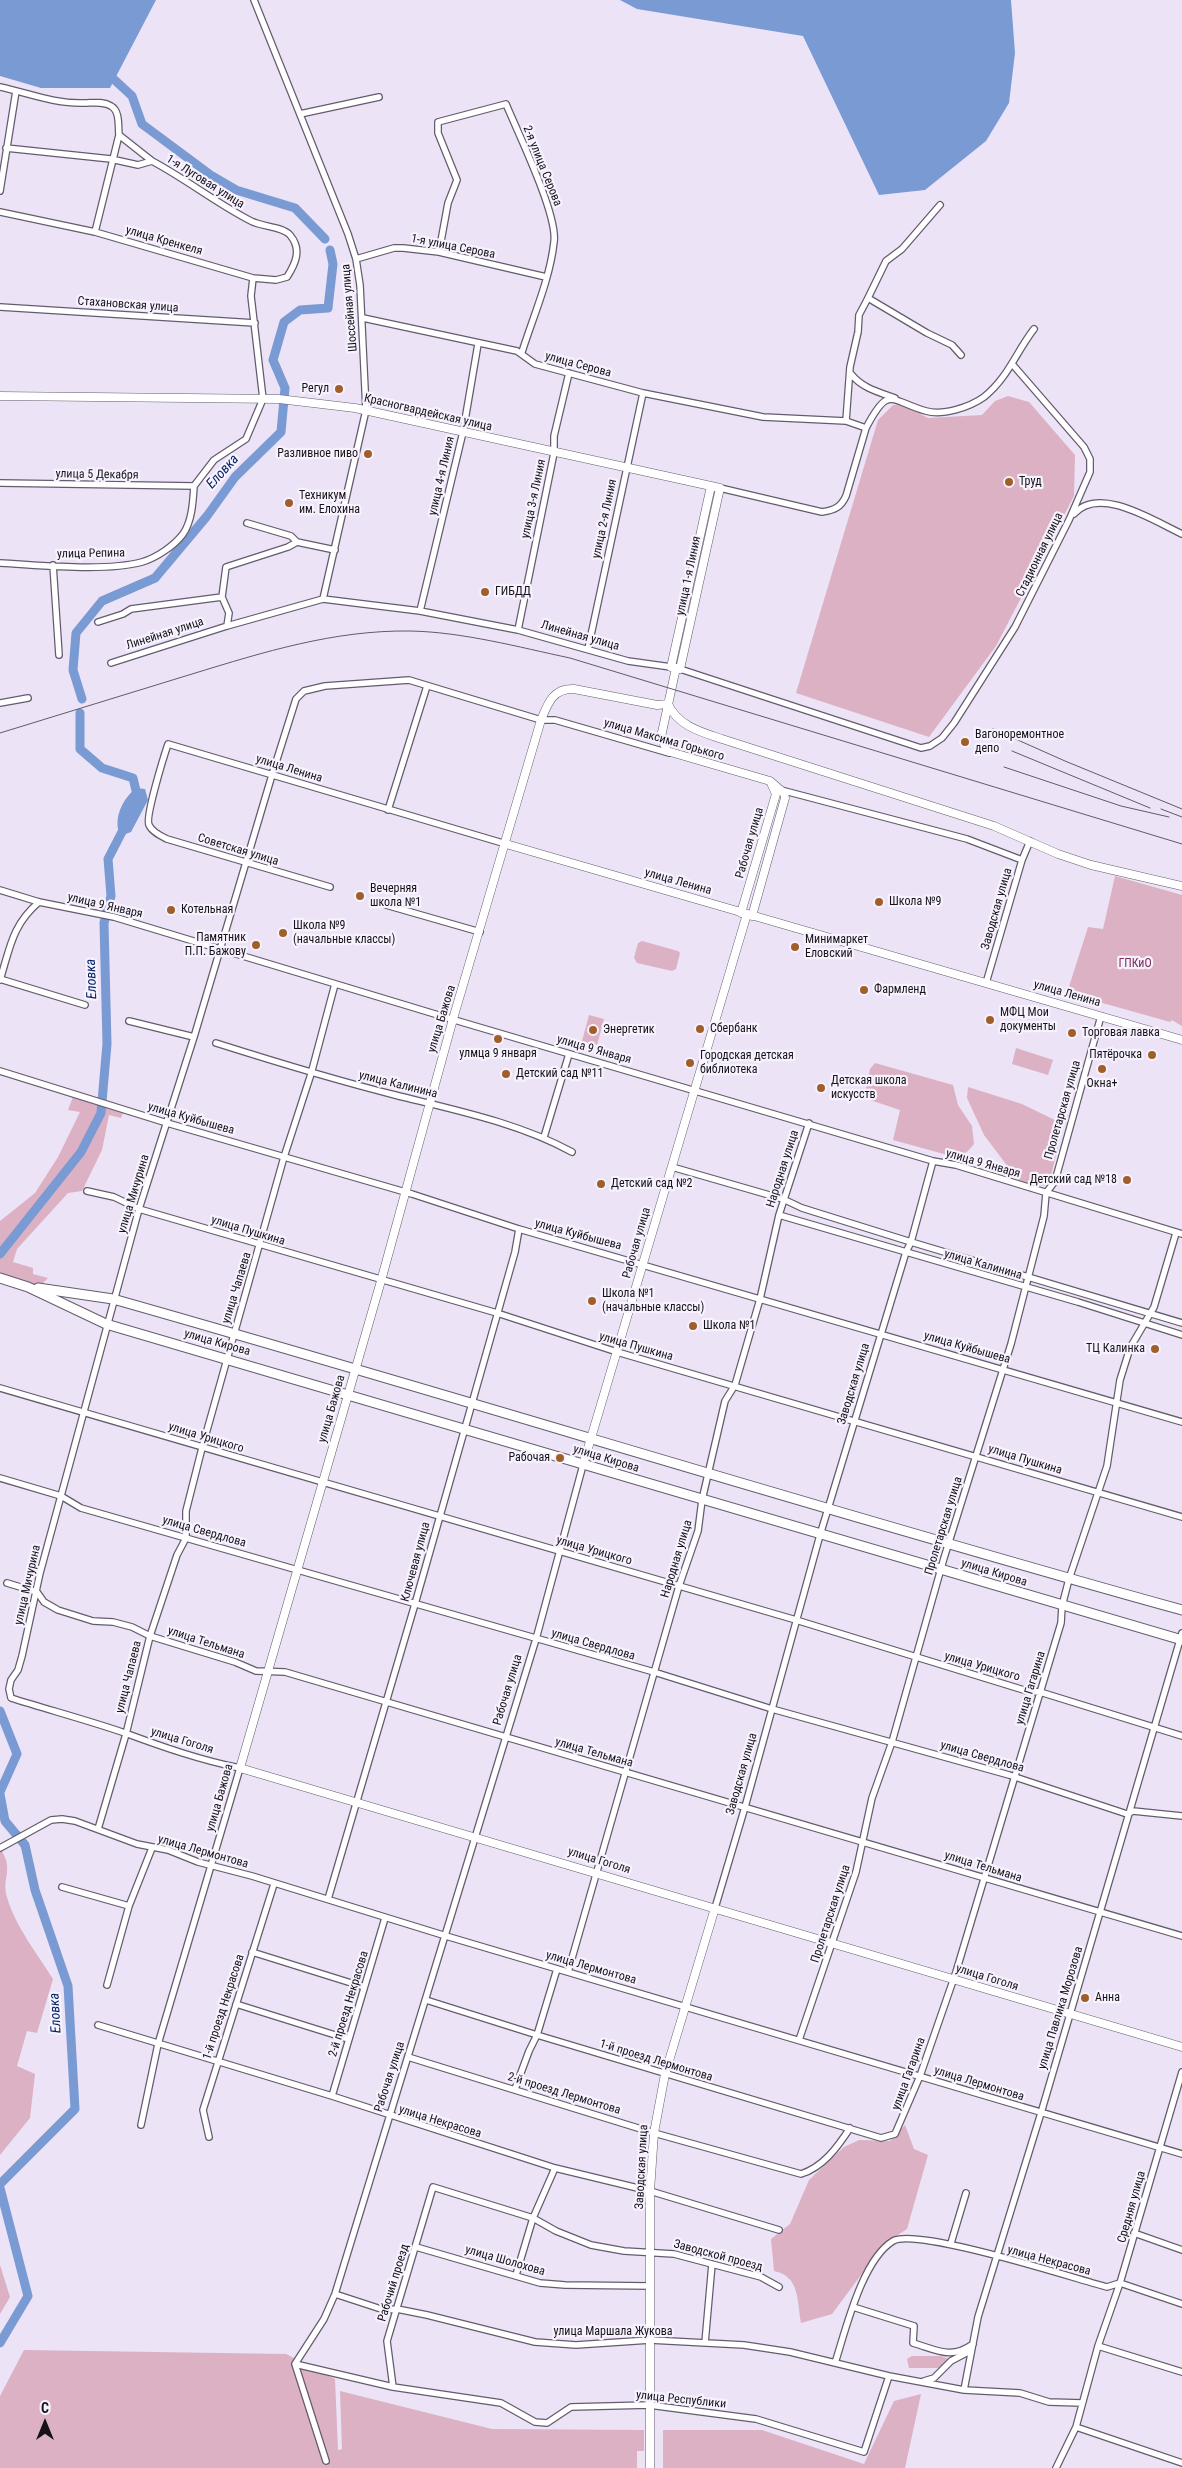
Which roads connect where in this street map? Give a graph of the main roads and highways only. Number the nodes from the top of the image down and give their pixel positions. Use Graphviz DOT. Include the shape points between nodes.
graph roads {
  1 [pos="2,1278"];
  2 [pos="28,1287"];
  3 [pos="1182,1610"];
  4 [pos="1181,1638"];
  1 -- 2 [label="main road, улица Кирова"];
  2 -- 3 [label="main road, улица Кирова" via="113,1299"];
  2 -- 4 [label="main road, улица Кирова" via="106,1324 1062,1606"];
}
